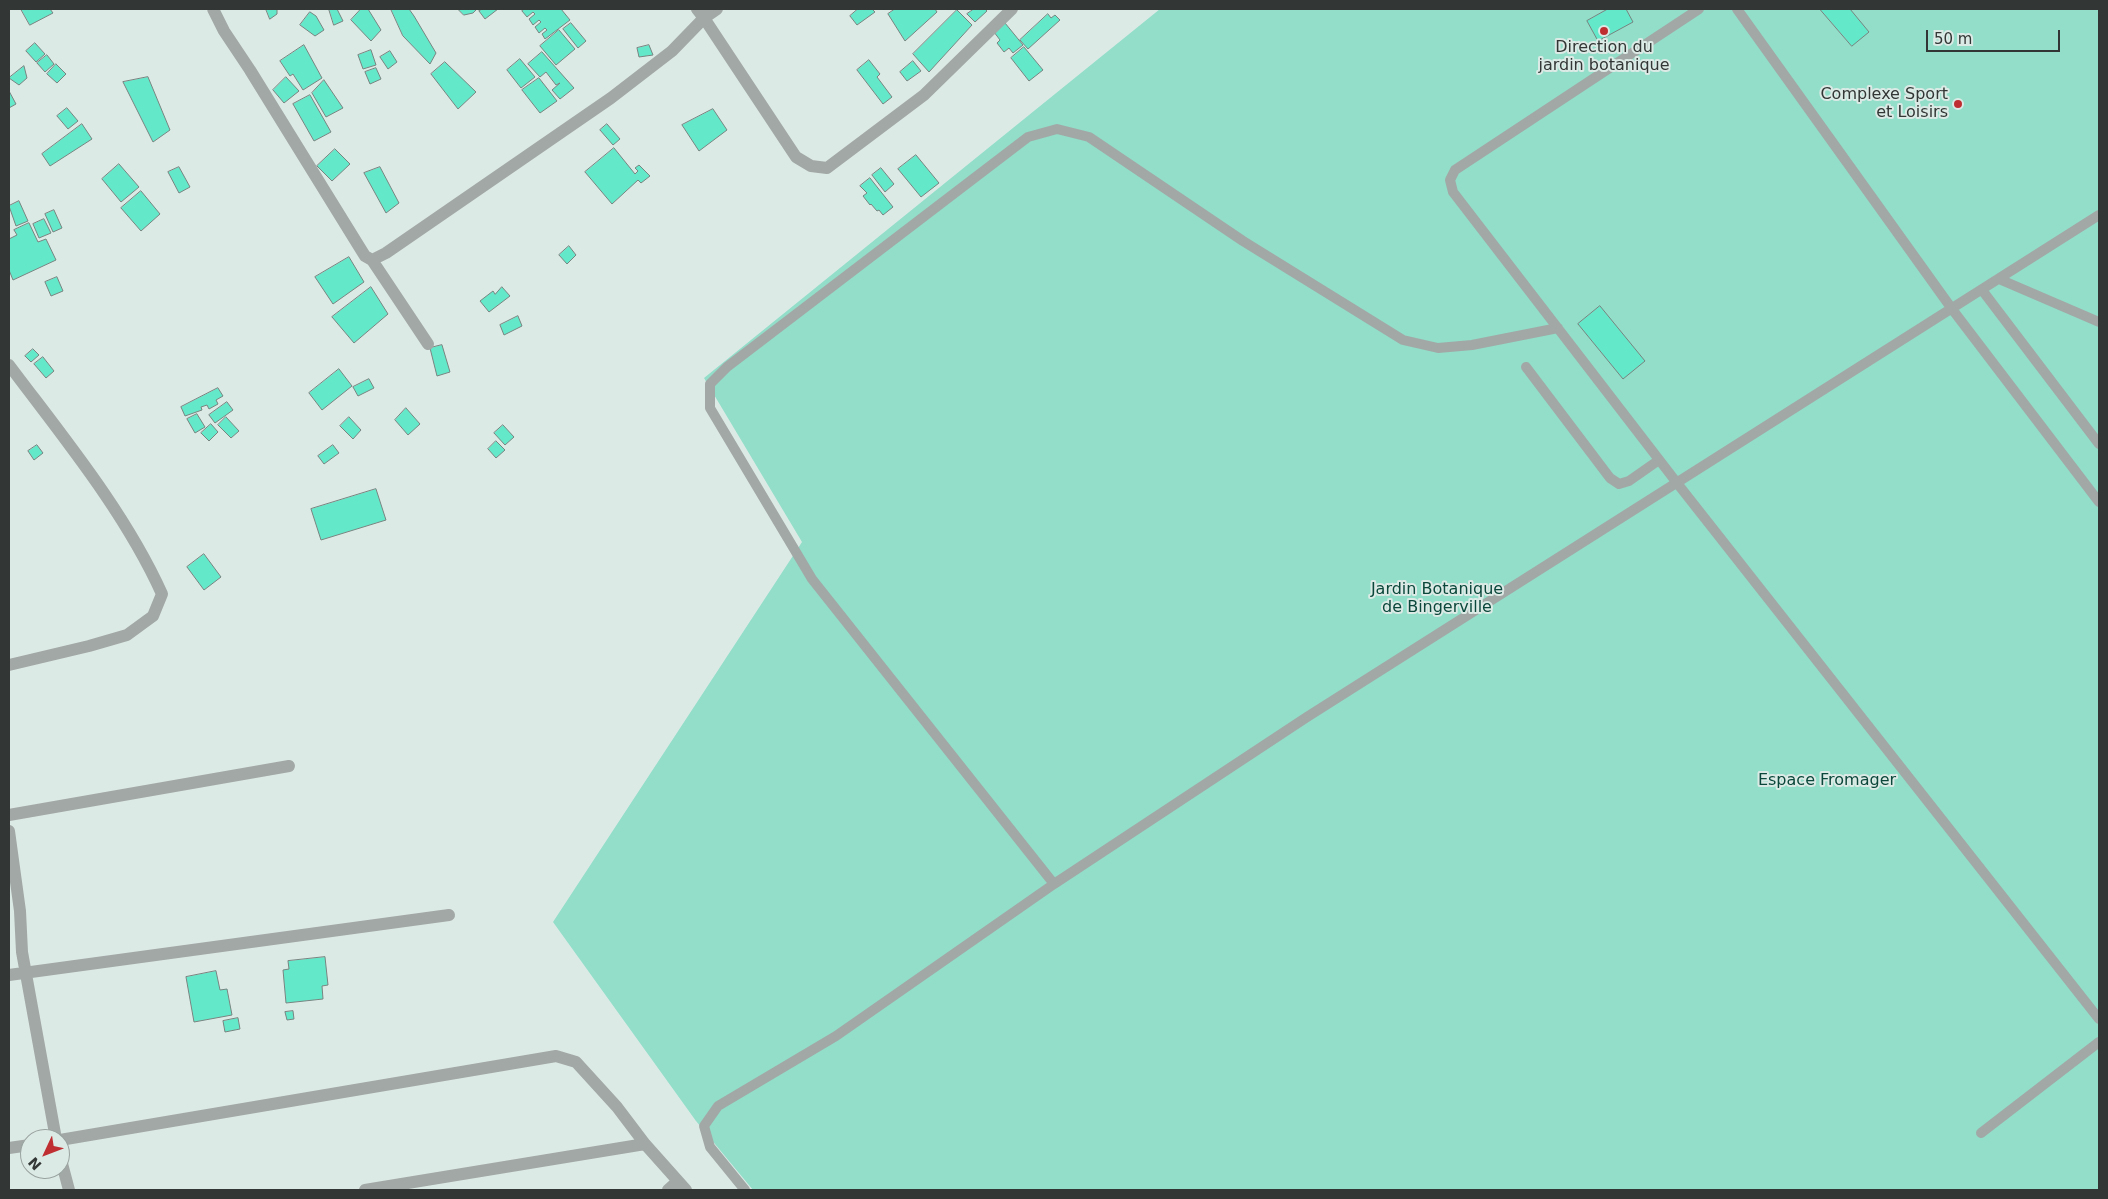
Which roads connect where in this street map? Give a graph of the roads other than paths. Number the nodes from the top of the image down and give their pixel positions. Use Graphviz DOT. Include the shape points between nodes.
graph roads {
  1 [pos="214,9"];
  2 [pos="717,9"];
  3 [pos="1012,9"];
  4 [pos="1698,9"];
  5 [pos="1737,9"];
  6 [pos="700,13"];
  7 [pos="2099,216"];
  8 [pos="372,260"];
  9 [pos="1999,279"];
  10 [pos="1982,290"];
  11 [pos="1952,309"];
  12 [pos="2099,322"];
  13 [pos="1558,328"];
  14 [pos="428,344"];
  15 [pos="9,365"];
  16 [pos="1526,367"];
  17 [pos="2099,444"];
  18 [pos="1659,460"];
  19 [pos="1677,483"];
  20 [pos="2099,502"];
  21 [pos="9,665"];
  22 [pos="289,766"];
  23 [pos="9,816"];
  24 [pos="9,831"];
  25 [pos="1054,884"];
  26 [pos="449,915"];
  27 [pos="27,973"];
  28 [pos="9,975"];
  29 [pos="2099,1019"];
  30 [pos="2099,1042"];
  31 [pos="54,1129"];
  32 [pos="1981,1133"];
  33 [pos="70,1138"];
  34 [pos="645,1144"];
  35 [pos="682,1186"];
  36 [pos="365,1190"];
  37 [pos="668,1190"];
  38 [pos="746,1190"];
  1 -- 8 [label="street" via="224,31 365,256"];
  2 -- 6 [label="street"];
  3 -- 6 [label="street" via="924,95 827,168 811,166 796,157"];
  4 -- 13 [label="lane" via="1455,170 1450,180 1453,192"];
  5 -- 11 [label="lane"];
  6 -- 8 [label="street" via="672,51 611,98"];
  7 -- 9 [label="lane"];
  8 -- 14 [label="street"];
  9 -- 10 [label="lane"];
  9 -- 12 [label="lane"];
  10 -- 11 [label="lane"];
  10 -- 17 [label="lane"];
  11 -- 19 [label="lane"];
  11 -- 20 [label="lane"];
  13 -- 18 [label="lane"];
  13 -- 25 [label="lane" via="1472,345 1438,348 1403,340 1243,240 1089,137 1057,129 1028,137 726,367 710,384 710,408 812,578"];
  15 -- 21 [label="street" via="91,474 162,594 153,616 127,635"];
  16 -- 18 [label="lane" via="1610,478 1619,484 1629,481"];
  18 -- 19 [label="lane"];
  19 -- 25 [label="lane" via="1306,717"];
  19 -- 29 [label="lane"];
  22 -- 23 [label="street"];
  24 -- 27 [label="street"];
  25 -- 38 [label="lane" via="836,1036 718,1106 704,1126 710,1147"];
  26 -- 27 [label="street"];
  27 -- 28 [label="street"];
  27 -- 31 [label="street"];
  30 -- 32 [label="lane"];
  33 -- 34 [label="street" via="556,1056 576,1062 618,1107"];
  34 -- 35 [label="street"];
  34 -- 36 [label="street"];
  35 -- 37 [label="street"];
}
